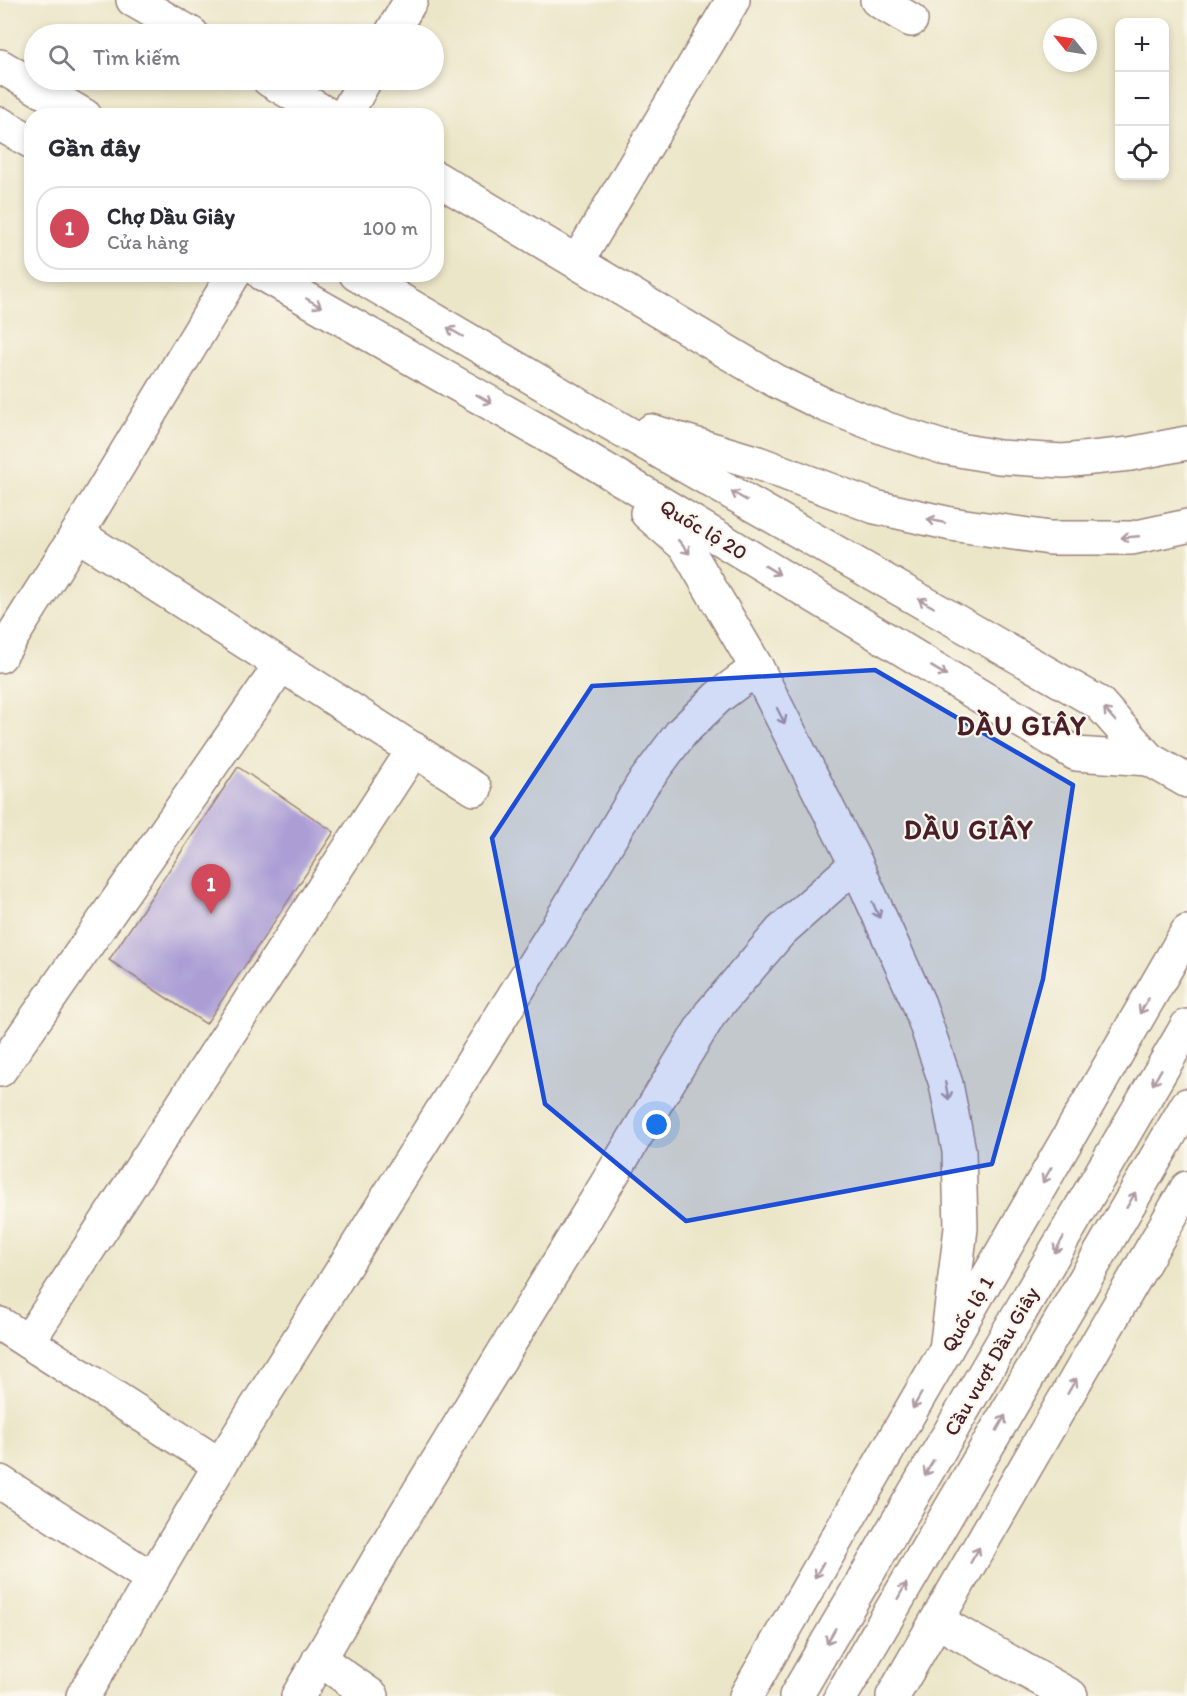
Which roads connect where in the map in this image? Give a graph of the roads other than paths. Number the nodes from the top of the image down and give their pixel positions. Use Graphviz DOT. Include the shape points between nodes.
graph roads {
  1 [pos="133,0"];
  2 [pos="411,0"];
  3 [pos="733,0"];
  4 [pos="877,0"];
  5 [pos="911,20"];
  6 [pos="175,24"];
  7 [pos="398,24"];
  8 [pos="0,66"];
  9 [pos="24,80"];
  10 [pos="41,90"];
  11 [pos="286,90"];
  12 [pos="359,90"];
  13 [pos="71,108"];
  14 [pos="316,108"];
  15 [pos="349,108"];
  16 [pos="0,124"];
  17 [pos="24,138"];
  18 [pos="444,183"];
  19 [pos="577,262"];
  20 [pos="229,282"];
  21 [pos="277,282"];
  22 [pos="370,282"];
  23 [pos="596,415"];
  24 [pos="1187,443"];
  25 [pos="578,453"];
  26 [pos="1187,526"];
  27 [pos="78,534"];
  28 [pos="0,656"];
  29 [pos="281,664"];
  30 [pos="757,668"];
  31 [pos="414,749"];
  32 [pos="1149,759"];
  33 [pos="1187,781"];
  34 [pos="475,789"];
  35 [pos="856,864"];
  36 [pos="1187,932"];
  37 [pos="1187,1026"];
  38 [pos="0,1070"];
  39 [pos="1187,1105"];
  40 [pos="1187,1188"];
  41 [pos="0,1324"];
  42 [pos="28,1342"];
  43 [pos="946,1350"];
  44 [pos="220,1465"];
  45 [pos="0,1482"];
  46 [pos="153,1579"];
  47 [pos="937,1621"];
  48 [pos="319,1659"];
  49 [pos="82,1696"];
  50 [pos="298,1696"];
  51 [pos="372,1696"];
  52 [pos="746,1696"];
  53 [pos="796,1696"];
  54 [pos="841,1696"];
  55 [pos="892,1696"];
  56 [pos="1071,1696"];
  1 -- 6 [label="main road"];
  2 -- 7 [label="main road"];
  3 -- 19 [label="main road"];
  4 -- 5 [label="main road"];
  8 -- 9 [label="main road"];
  10 -- 13 [label="main road"];
  11 -- 14 [label="main road"];
  12 -- 15 [label="main road"];
  16 -- 17 [label="main road"];
  18 -- 19 [label="main road"];
  19 -- 24 [label="main road" via="776,381 825,405 942,447 999,457 1063,461"];
  20 -- 27 [label="main road"];
  21 -- 25 [label="main road, Quốc lộ 20, one-way"];
  23 -- 22 [label="main road, Quốc lộ 20, one-way"];
  26 -- 23 [label="main road, one-way" via="1132,538 1050,538 951,524 875,507 759,463"];
  32 -- 23 [label="main road, Quốc lộ 20, one-way" via="1100,703"];
  25 -- 30 [label="main road, one-way" via="686,547"];
  25 -- 32 [label="main road, Quốc lộ 20, one-way" via="1076,754"];
  27 -- 28 [label="main road"];
  27 -- 29 [label="main road"];
  29 -- 31 [label="main road"];
  29 -- 38 [label="main road"];
  30 -- 35 [label="main road, one-way"];
  30 -- 44 [label="main road" via="718,697 681,734 642,785"];
  31 -- 34 [label="main road"];
  31 -- 42 [label="main road"];
  32 -- 33 [label="main road, Quốc lộ 20"];
  35 -- 43 [label="main road, one-way" via="919,1004 946,1084 959,1151 961,1228"];
  35 -- 48 [label="main road" via="781,931 710,1014"];
  36 -- 43 [label="main road, Quốc lộ 1, one-way"];
  37 -- 53 [label="main road, Cầu vượt Dầu Giây, one-way"];
  54 -- 39 [label="main road, Cầu vượt Dầu Giây, one-way"];
  47 -- 40 [label="main road, one-way"];
  41 -- 42 [label="main road"];
  42 -- 44 [label="main road"];
  43 -- 52 [label="main road, Quốc lộ 1, one-way"];
  44 -- 46 [label="main road"];
  45 -- 46 [label="main road"];
  46 -- 49 [label="main road"];
  47 -- 55 [label="main road"];
  47 -- 56 [label="main road"];
  48 -- 50 [label="main road"];
  48 -- 51 [label="main road"];
}
